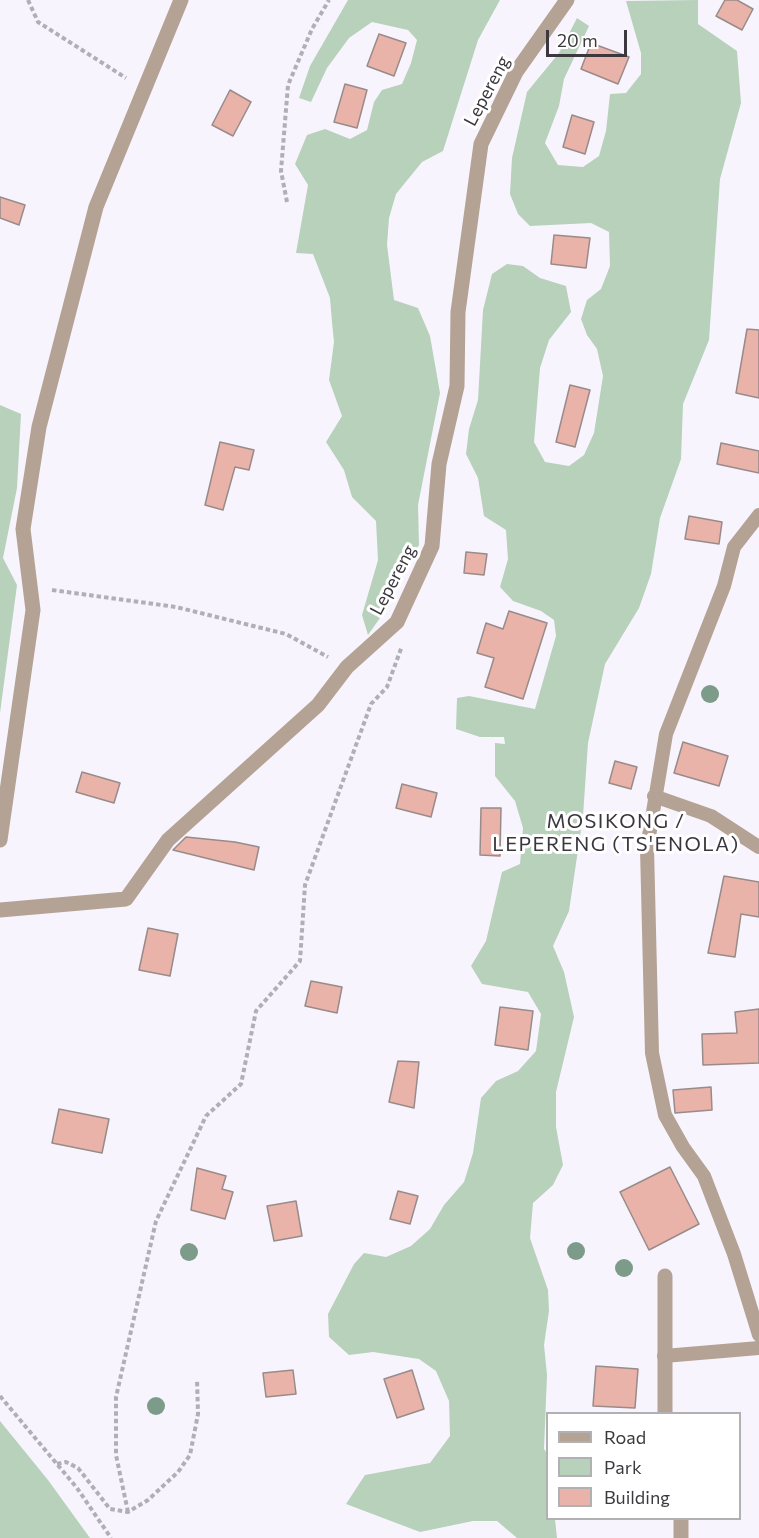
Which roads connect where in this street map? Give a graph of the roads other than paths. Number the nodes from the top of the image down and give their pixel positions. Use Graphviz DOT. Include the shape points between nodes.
graph roads {
  1 [pos="181,0"];
  2 [pos="567,0"];
  3 [pos="759,515"];
  4 [pos="654,796"];
  5 [pos="0,840"];
  6 [pos="759,847"];
  7 [pos="0,910"];
  8 [pos="665,1276"];
  9 [pos="759,1335"];
  10 [pos="759,1348"];
  11 [pos="664,1356"];
  12 [pos="665,1412"];
  13 [pos="681,1520"];
  14 [pos="681,1538"];
  1 -- 5 [label="street" via="96,207 42,415 23,529 33,610"];
  2 -- 7 [label="street, Lepereng" via="516,72 481,144 458,312 457,386 439,464 432,546 397,622 347,667 318,705 168,840 126,899"];
  3 -- 4 [label="lane" via="734,547 724,586 666,734"];
  4 -- 6 [label="lane" via="711,816"];
  4 -- 9 [label="lane" via="647,848 652,1053 665,1115 704,1176"];
  8 -- 11 [label="street"];
  10 -- 11 [label="lane"];
  11 -- 12 [label="street"];
  13 -- 14 [label="street"];
}
